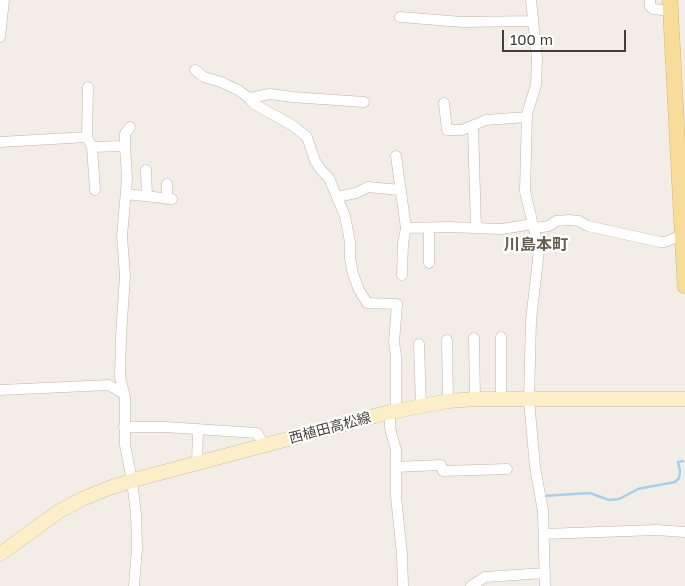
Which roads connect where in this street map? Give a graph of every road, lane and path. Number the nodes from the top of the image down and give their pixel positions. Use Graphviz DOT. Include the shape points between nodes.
graph roads {
  1 [pos="4,0"];
  2 [pos="531,0"];
  3 [pos="650,0"];
  4 [pos="670,5"];
  5 [pos="400,16"];
  6 [pos="533,21"];
  7 [pos="0,37"];
  8 [pos="679,64"];
  9 [pos="195,70"];
  10 [pos="88,87"];
  11 [pos="249,98"];
  12 [pos="364,102"];
  13 [pos="444,103"];
  14 [pos="527,117"];
  15 [pos="473,126"];
  16 [pos="130,127"];
  17 [pos="87,137"];
  18 [pos="0,142"];
  19 [pos="124,146"];
  20 [pos="92,147"];
  21 [pos="396,156"];
  22 [pos="146,170"];
  23 [pos="166,184"];
  24 [pos="95,190"];
  25 [pos="400,190"];
  26 [pos="126,194"];
  27 [pos="147,196"];
  28 [pos="337,197"];
  29 [pos="534,226"];
  30 [pos="406,228"];
  31 [pos="429,228"];
  32 [pos="476,228"];
  33 [pos="682,236"];
  34 [pos="429,263"];
  35 [pos="402,275"];
  36 [pos="685,286"];
  37 [pos="501,337"];
  38 [pos="474,338"];
  39 [pos="447,340"];
  40 [pos="419,344"];
  41 [pos="120,377"];
  42 [pos="108,385"];
  43 [pos="0,390"];
  44 [pos="124,394"];
  45 [pos="502,399"];
  46 [pos="685,399"];
  47 [pos="475,400"];
  48 [pos="529,400"];
  49 [pos="448,402"];
  50 [pos="421,406"];
  51 [pos="393,412"];
  52 [pos="124,427"];
  53 [pos="198,430"];
  54 [pos="264,445"];
  55 [pos="197,463"];
  56 [pos="396,467"];
  57 [pos="507,470"];
  58 [pos="132,481"];
  59 [pos="685,532"];
  60 [pos="544,534"];
  61 [pos="0,554"];
  62 [pos="545,573"];
  63 [pos="489,581"];
  64 [pos="134,586"];
  65 [pos="403,586"];
  66 [pos="471,586"];
  67 [pos="545,586"];
  1 -- 7 [label="street"];
  2 -- 6 [label="street"];
  3 -- 4 [label="street" via="653,9"];
  4 -- 8 [label="main road"];
  5 -- 6 [label="street" via="462,22"];
  6 -- 14 [label="street" via="536,85"];
  8 -- 33 [label="main road"];
  9 -- 11 [label="street"];
  10 -- 17 [label="street"];
  11 -- 12 [label="street" via="270,94"];
  11 -- 28 [label="street" via="307,137 315,160 329,178"];
  13 -- 15 [label="street" via="447,130"];
  14 -- 15 [label="street" via="486,120"];
  14 -- 29 [label="street" via="526,191"];
  15 -- 32 [label="street"];
  16 -- 19 [label="street" via="125,134"];
  17 -- 18 [label="street"];
  17 -- 20 [label="street"];
  19 -- 20 [label="street"];
  19 -- 26 [label="street"];
  20 -- 24 [label="street"];
  21 -- 25 [label="street"];
  22 -- 27 [label="street"];
  23 -- 27 [label="street" via="170,199"];
  25 -- 28 [label="street" via="368,187"];
  25 -- 30 [label="street"];
  26 -- 27 [label="street"];
  26 -- 41 [label="street" via="122,236 125,276"];
  28 -- 51 [label="street" via="345,216 352,274 359,290 368,303 397,304"];
  29 -- 32 [label="street"];
  29 -- 33 [label="street" via="549,226 556,221 569,220 660,242"];
  29 -- 48 [label="street" via="539,251 531,320"];
  30 -- 31 [label="street"];
  30 -- 35 [label="street"];
  31 -- 32 [label="street"];
  31 -- 34 [label="street"];
  33 -- 36 [label="main road"];
  37 -- 45 [label="street"];
  38 -- 47 [label="street"];
  39 -- 49 [label="street"];
  40 -- 50 [label="street"];
  41 -- 42 [label="street"];
  41 -- 44 [label="street"];
  42 -- 43 [label="street"];
  42 -- 44 [label="street"];
  44 -- 52 [label="street"];
  45 -- 47 [label="main road, 西植田高松線"];
  45 -- 48 [label="main road, 西植田高松線"];
  46 -- 48 [label="main road, 西植田高松線"];
  47 -- 49 [label="main road, 西植田高松線"];
  48 -- 60 [label="street"];
  49 -- 50 [label="main road, 西植田高松線"];
  50 -- 51 [label="main road, 西植田高松線"];
  51 -- 54 [label="main road, 西植田高松線"];
  51 -- 56 [label="street" via="390,428 396,450"];
  52 -- 53 [label="street"];
  52 -- 58 [label="street"];
  53 -- 54 [label="street" via="256,433"];
  53 -- 55 [label="street"];
  54 -- 55 [label="main road, 西植田高松線"];
  55 -- 58 [label="main road, 西植田高松線"];
  56 -- 57 [label="street" via="441,465 443,471"];
  56 -- 65 [label="street"];
  58 -- 61 [label="main road, 西植田高松線" via="82,499 58,512"];
  58 -- 64 [label="street" via="137,548"];
  59 -- 60 [label="street"];
  60 -- 62 [label="street"];
  62 -- 63 [label="street"];
  62 -- 67 [label="street"];
  63 -- 66 [label="street" via="485,577"];
}
